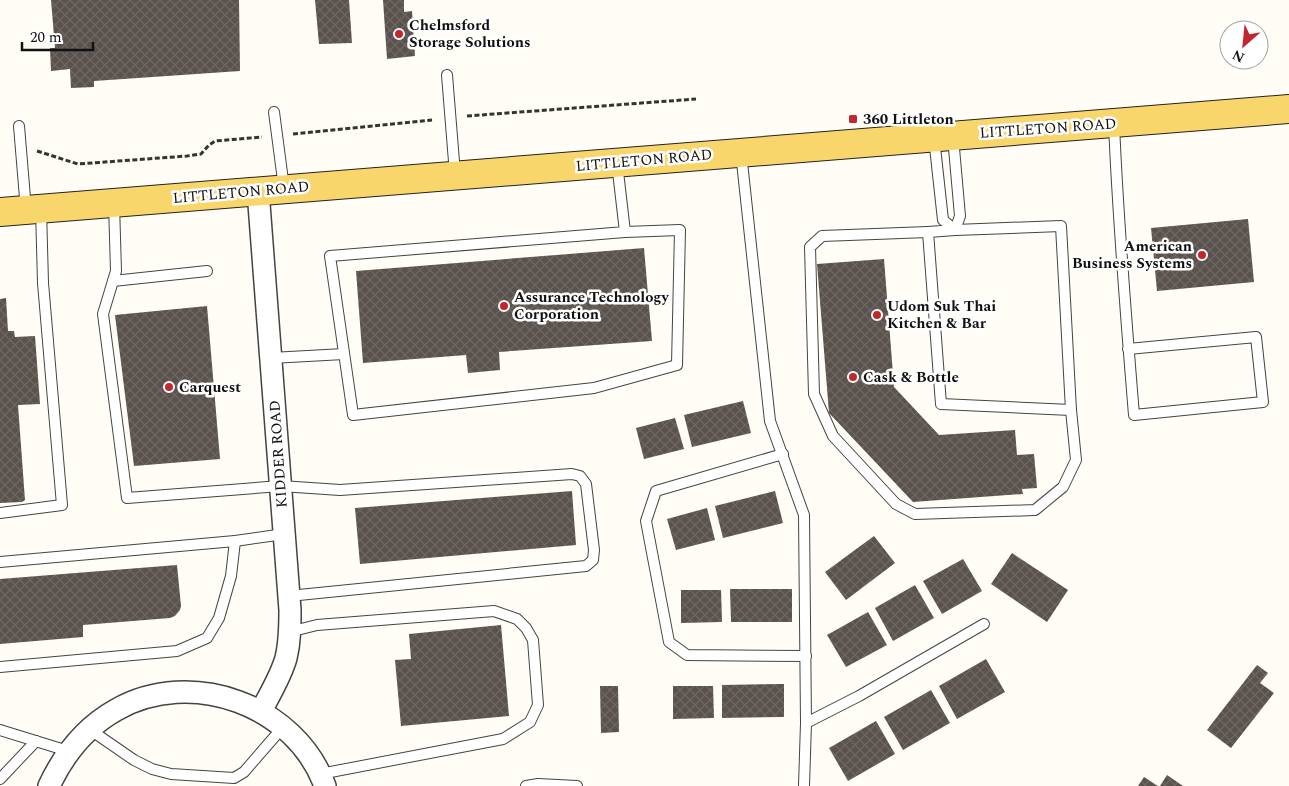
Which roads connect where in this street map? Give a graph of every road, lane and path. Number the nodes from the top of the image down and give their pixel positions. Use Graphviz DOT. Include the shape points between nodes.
graph roads {
  1 [pos="447,76"];
  2 [pos="696,99"];
  3 [pos="1289,110"];
  4 [pos="274,112"];
  5 [pos="467,116"];
  6 [pos="432,120"];
  7 [pos="1114,123"];
  8 [pos="19,126"];
  9 [pos="277,135"];
  10 [pos="943,136"];
  11 [pos="21,147"];
  12 [pos="740,152"];
  13 [pos="617,162"];
  14 [pos="455,175"];
  15 [pos="271,190"];
  16 [pos="114,202"];
  17 [pos="22,210"];
  18 [pos="954,230"];
  19 [pos="625,232"];
  20 [pos="928,232"];
  21 [pos="207,270"];
  22 [pos="113,281"];
  23 [pos="1128,349"];
  24 [pos="344,354"];
  25 [pos="271,358"];
  26 [pos="1071,410"];
  27 [pos="783,454"];
  28 [pos="281,486"];
  29 [pos="0,513"];
  30 [pos="284,534"];
  31 [pos="235,541"];
  32 [pos="0,562"];
  33 [pos="289,596"];
  34 [pos="984,624"];
  35 [pos="290,632"];
  36 [pos="806,656"];
  37 [pos="0,667"];
  38 [pos="260,711"];
  39 [pos="806,723"];
  40 [pos="282,727"];
  41 [pos="89,729"];
  42 [pos="0,730"];
  43 [pos="36,740"];
  44 [pos="68,751"];
  45 [pos="0,779"];
  46 [pos="323,780"];
  47 [pos="49,786"];
  48 [pos="526,786"];
  49 [pos="577,786"];
  50 [pos="804,786"];
  1 -- 14 [label="lane"];
  2 -- 5 [label="path"];
  3 -- 7 [label="main road, LITTLETON ROAD"];
  4 -- 9 [label="lane"];
  6 -- 9 [label="path"];
  7 -- 10 [label="main road, LITTLETON ROAD"];
  7 -- 23 [label="lane"];
  8 -- 11 [label="lane"];
  9 -- 11 [label="path" via="215,141 201,154 188,156 78,164"];
  9 -- 15 [label="lane"];
  10 -- 12 [label="main road, LITTLETON ROAD"];
  10 -- 18 [label="lane" via="960,216"];
  10 -- 18 [label="lane" via="943,220"];
  11 -- 17 [label="lane"];
  12 -- 13 [label="main road, LITTLETON ROAD"];
  12 -- 27 [label="lane" via="770,421"];
  13 -- 14 [label="main road, LITTLETON ROAD"];
  13 -- 19 [label="lane"];
  14 -- 15 [label="main road, LITTLETON ROAD"];
  15 -- 16 [label="main road, LITTLETON ROAD"];
  15 -- 25 [label="street, KIDDER ROAD"];
  16 -- 17 [label="main road, LITTLETON ROAD"];
  16 -- 22 [label="lane" via="116,271"];
  17 -- 29 [label="lane" via="43,283 62,505"];
  18 -- 20 [label="lane"];
  18 -- 26 [label="lane" via="1061,226"];
  19 -- 24 [label="lane" via="330,256"];
  19 -- 24 [label="lane" via="680,230 677,365 594,388 353,416"];
  20 -- 26 [label="lane" via="941,404"];
  20 -- 26 [label="lane" via="822,236 810,247 814,394 833,436 896,504 914,514 1035,510 1063,487 1076,460"];
  21 -- 22 [label="lane"];
  22 -- 28 [label="lane" via="103,314 127,498"];
  23 -- 23 [label="lane" via="1134,415 1263,402 1256,337"];
  24 -- 25 [label="lane"];
  25 -- 28 [label="street, KIDDER ROAD"];
  27 -- 36 [label="lane" via="804,515"];
  27 -- 36 [label="lane" via="656,491 646,521 669,642 687,655"];
  28 -- 30 [label="street, KIDDER ROAD"];
  28 -- 33 [label="lane" via="340,490 572,474 580,476 586,484 594,550 593,560 586,566"];
  30 -- 31 [label="lane"];
  30 -- 33 [label="street, KIDDER ROAD"];
  31 -- 32 [label="lane"];
  31 -- 37 [label="lane" via="231,576 219,618 206,638 177,651"];
  33 -- 35 [label="street, KIDDER ROAD"];
  34 -- 39 [label="lane"];
  35 -- 38 [label="street, KIDDER ROAD" via="285,659"];
  35 -- 46 [label="lane" via="317,625 494,611 517,619 533,640 538,705 530,722 503,739"];
  36 -- 39 [label="lane"];
  38 -- 40 [label="street"];
  38 -- 41 [label="street" via="221,696 178,692 136,701 117,709"];
  39 -- 50 [label="lane"];
  40 -- 41 [label="lane" via="244,772 234,778 171,774 152,769"];
  40 -- 46 [label="street" via="308,754"];
  41 -- 44 [label="street"];
  42 -- 43 [label="lane"];
  43 -- 44 [label="lane"];
  43 -- 45 [label="lane"];
  44 -- 47 [label="street"];
  48 -- 49 [label="lane"];
}
